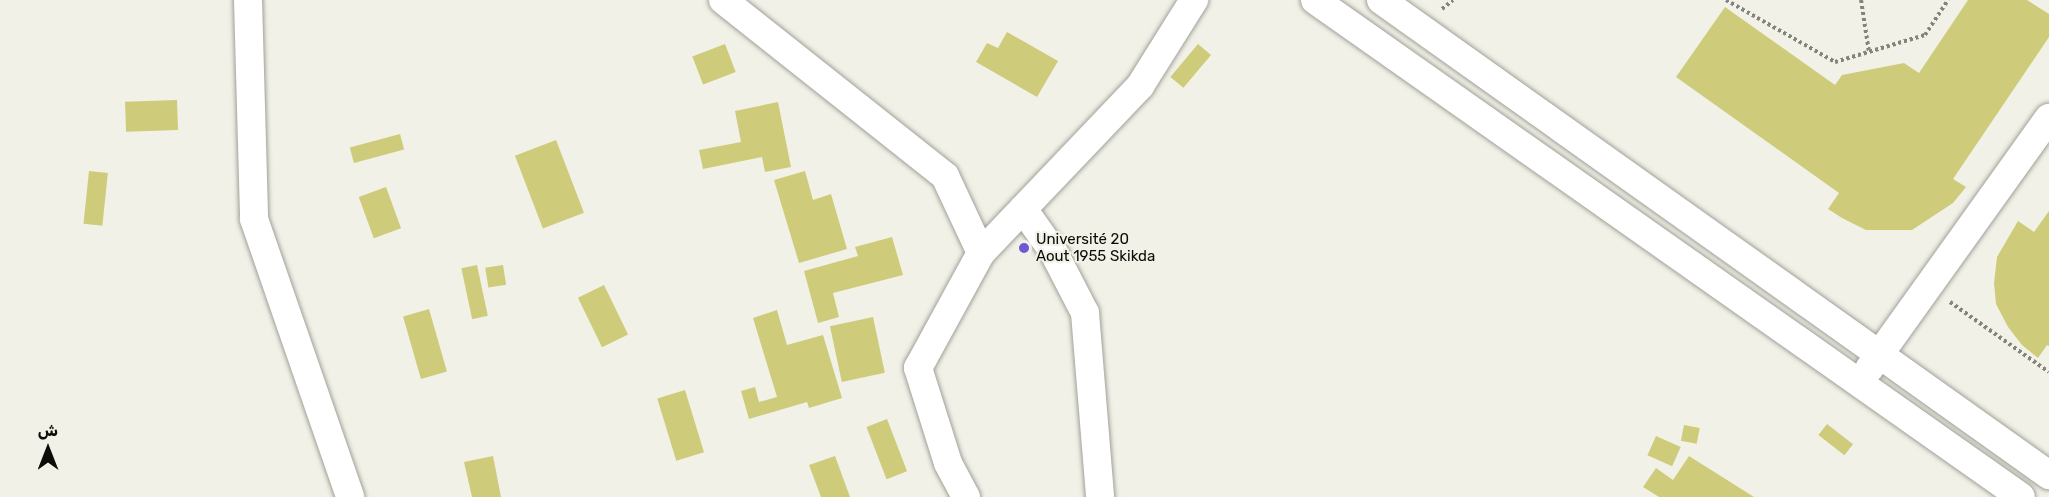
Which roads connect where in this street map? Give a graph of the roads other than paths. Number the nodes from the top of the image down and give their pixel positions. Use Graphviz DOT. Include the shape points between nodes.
graph roads {
  1 [pos="248,0"];
  2 [pos="723,0"];
  3 [pos="1194,0"];
  4 [pos="1315,0"];
  5 [pos="1381,0"];
  6 [pos="2049,118"];
  7 [pos="1023,209"];
  8 [pos="981,253"];
  9 [pos="1879,354"];
  10 [pos="1859,382"];
  11 [pos="1938,396"];
  12 [pos="1917,423"];
  13 [pos="2049,475"];
  14 [pos="350,497"];
  15 [pos="966,497"];
  16 [pos="1100,497"];
  17 [pos="2021,497"];
  1 -- 14 [label="lane" via="254,219"];
  2 -- 8 [label="lane" via="945,176"];
  3 -- 7 [label="lane" via="1140,86"];
  4 -- 10 [label="lane"];
  5 -- 9 [label="lane"];
  6 -- 9 [label="lane"];
  7 -- 8 [label="lane"];
  7 -- 16 [label="lane" via="1053,251 1085,313"];
  8 -- 15 [label="lane" via="918,368 948,463"];
  9 -- 10 [label="lane"];
  9 -- 11 [label="lane"];
  10 -- 12 [label="lane"];
  11 -- 12 [label="lane"];
  11 -- 13 [label="lane"];
  12 -- 17 [label="lane"];
}
